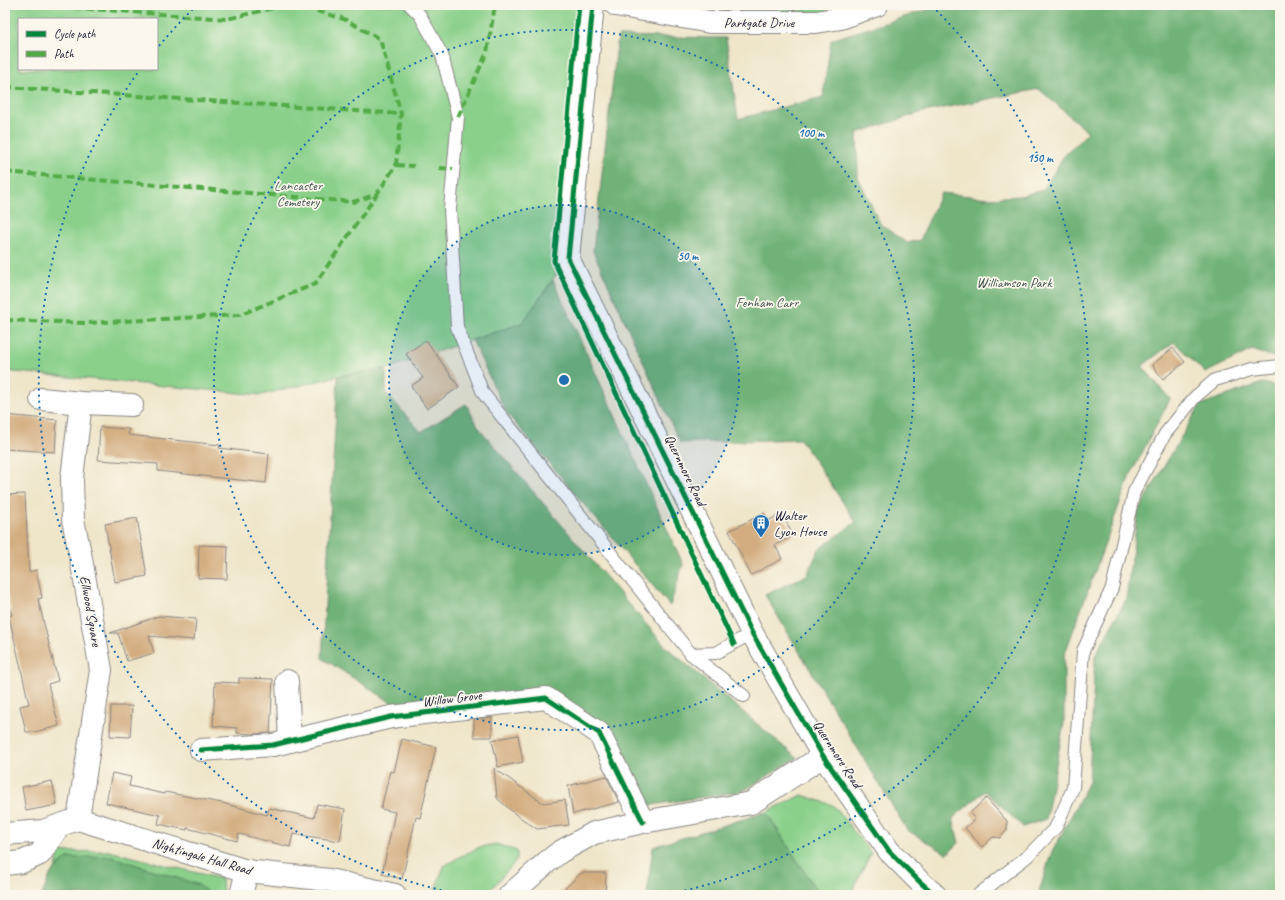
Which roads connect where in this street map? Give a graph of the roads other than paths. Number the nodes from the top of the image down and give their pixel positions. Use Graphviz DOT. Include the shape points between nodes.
graph roads {
  1 [pos="410,5"];
  2 [pos="593,5"];
  3 [pos="616,5"];
  4 [pos="877,5"];
  5 [pos="1280,366"];
  6 [pos="41,399"];
  7 [pos="81,403"];
  8 [pos="132,405"];
  9 [pos="752,633"];
  10 [pos="691,654"];
  11 [pos="287,680"];
  12 [pos="744,696"];
  13 [pos="290,741"];
  14 [pos="201,750"];
  15 [pos="823,756"];
  16 [pos="642,822"];
  17 [pos="68,823"];
  18 [pos="5,834"];
  19 [pos="5,864"];
  20 [pos="247,871"];
  21 [pos="241,895"];
  22 [pos="395,895"];
  23 [pos="510,895"];
  24 [pos="935,895"];
  25 [pos="978,895"];
  1 -- 10 [label="lane" via="420,15 442,55 458,117 450,209 457,327 483,393"];
  2 -- 9 [label="street, Quernmore Road" via="568,258"];
  3 -- 4 [label="street, Parkgate Drive" via="710,22 816,22 841,18"];
  5 -- 25 [label="lane" via="1252,369 1215,380 1195,397 1165,434 1134,492 1112,588 1083,651 1073,788 1056,827 1029,855"];
  6 -- 7 [label="street"];
  7 -- 8 [label="street"];
  7 -- 17 [label="street, Ellwood Square" via="72,478 73,520 101,670"];
  9 -- 10 [label="lane" via="716,653"];
  9 -- 15 [label="street, Quernmore Road"];
  10 -- 12 [label="lane"];
  11 -- 13 [label="street"];
  13 -- 14 [label="street, Willow Grove" via="273,745"];
  13 -- 16 [label="street, Willow Grove" via="391,717 546,698 599,733"];
  15 -- 16 [label="street" via="751,804"];
  15 -- 24 [label="street, Quernmore Road" via="889,851"];
  16 -- 23 [label="street" via="594,833 560,852"];
  17 -- 18 [label="street" via="43,831"];
  17 -- 19 [label="street" via="40,854 22,862"];
  17 -- 20 [label="street, Nightingale Hall Road"];
  20 -- 21 [label="street"];
  20 -- 22 [label="street, Nightingale Hall Road" via="329,880"];
}
